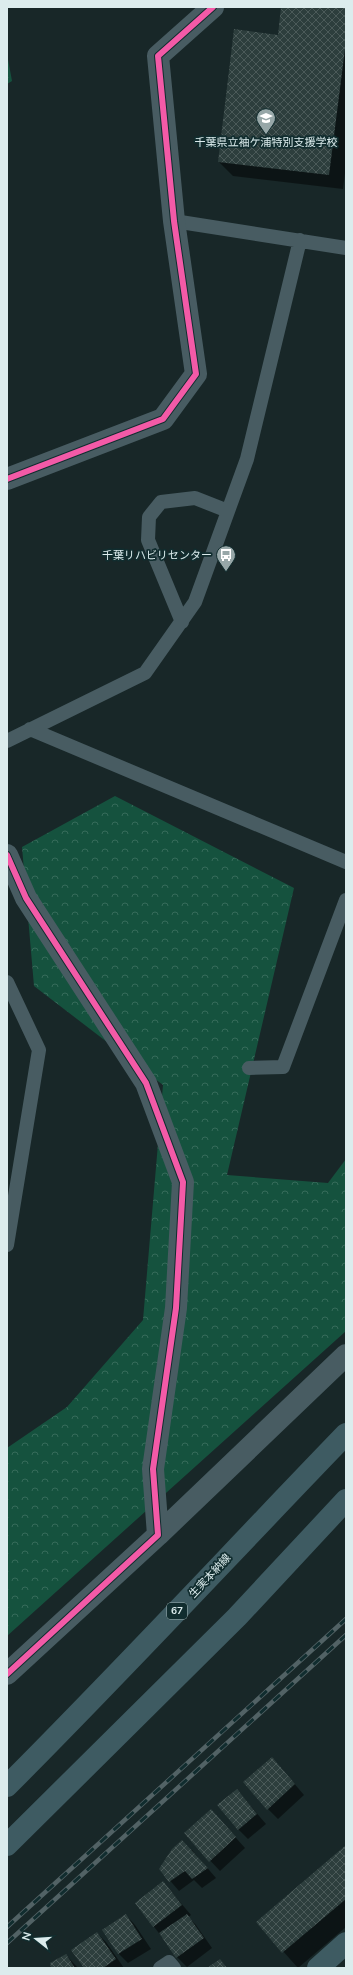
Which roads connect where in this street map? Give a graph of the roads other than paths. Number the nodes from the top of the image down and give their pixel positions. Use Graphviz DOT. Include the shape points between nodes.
graph roads {
  1 [pos="213,7"];
  2 [pos="174,221"];
  3 [pos="300,240"];
  4 [pos="346,248"];
  5 [pos="7,479"];
  6 [pos="228,510"];
  7 [pos="182,622"];
  8 [pos="30,729"];
  9 [pos="7,741"];
  10 [pos="7,855"];
  11 [pos="346,862"];
  12 [pos="346,900"];
  13 [pos="7,982"];
  14 [pos="249,1068"];
  15 [pos="7,1245"];
  16 [pos="346,1355"];
  17 [pos="346,1434"];
  18 [pos="346,1500"];
  19 [pos="158,1536"];
  20 [pos="7,1674"];
  21 [pos="7,1786"];
  22 [pos="7,1845"];
  23 [pos="346,1943"];
  24 [pos="160,1968"];
  25 [pos="174,1968"];
  26 [pos="318,1968"];
  1 -- 2 [label="street" via="158,56"];
  2 -- 3 [label="lane"];
  2 -- 5 [label="street" via="196,374 163,419"];
  3 -- 4 [label="lane"];
  3 -- 6 [label="lane" via="247,460"];
  6 -- 7 [label="lane" via="194,602"];
  6 -- 7 [label="lane" via="195,498 161,502 149,517 148,540"];
  7 -- 8 [label="lane" via="145,673"];
  8 -- 9 [label="lane"];
  8 -- 11 [label="lane"];
  10 -- 19 [label="street" via="26,898 146,1083 183,1182 176,1308 153,1469"];
  12 -- 14 [label="lane" via="284,1067"];
  13 -- 15 [label="lane" via="39,1050"];
  16 -- 19 [label="street"];
  17 -- 21 [label="main road, 生実本納線 / 67" via="97,1696"];
  18 -- 22 [label="main road" via="237,1616"];
  19 -- 20 [label="street"];
  23 -- 26 [label="main road"];
  24 -- 25 [label="lane" via="169,1962"];
}
